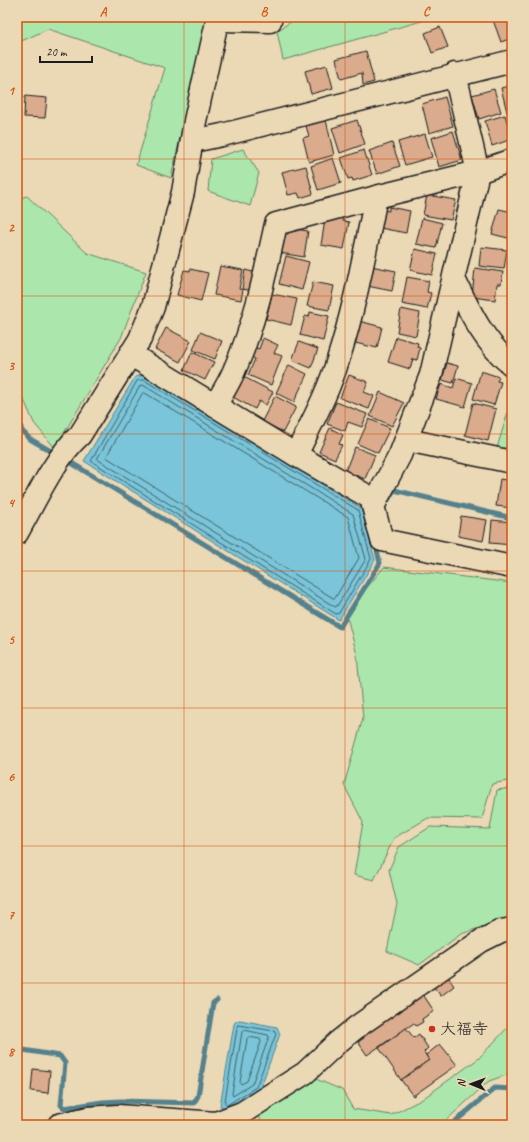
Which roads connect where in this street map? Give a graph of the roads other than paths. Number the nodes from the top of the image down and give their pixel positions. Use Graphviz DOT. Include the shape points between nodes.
graph roads {
  1 [pos="271,17"];
  2 [pos="218,19"];
  3 [pos="512,61"];
  4 [pos="455,74"];
  5 [pos="193,141"];
  6 [pos="512,160"];
  7 [pos="478,172"];
  8 [pos="376,196"];
  9 [pos="454,279"];
  10 [pos="130,354"];
  11 [pos="512,365"];
  12 [pos="215,406"];
  13 [pos="407,440"];
  14 [pos="296,455"];
  15 [pos="512,462"];
  16 [pos="374,504"];
  17 [pos="17,533"];
  18 [pos="512,567"];
  19 [pos="512,929"];
  20 [pos="60,1125"];
  1 -- 2 [label="street" via="270,21"];
  2 -- 5 [label="street" via="195,121"];
  3 -- 4 [label="street"];
  4 -- 5 [label="street"];
  4 -- 7 [label="street"];
  5 -- 10 [label="street" via="153,307 140,339"];
  6 -- 7 [label="street"];
  7 -- 8 [label="street"];
  7 -- 9 [label="street"];
  8 -- 12 [label="street" via="276,224 247,341 234,373"];
  8 -- 14 [label="street" via="358,286 338,361"];
  9 -- 11 [label="street" via="471,316 490,343"];
  9 -- 13 [label="street" via="431,375"];
  10 -- 12 [label="street"];
  10 -- 17 [label="street" via="80,435 55,466"];
  12 -- 14 [label="street"];
  13 -- 15 [label="street"];
  13 -- 16 [label="street"];
  14 -- 16 [label="street"];
  16 -- 18 [label="street" via="382,540"];
  19 -- 20 [label="street" via="501,931 482,941 358,1026 305,1073 231,1118 216,1123 118,1116 88,1118"];
}
